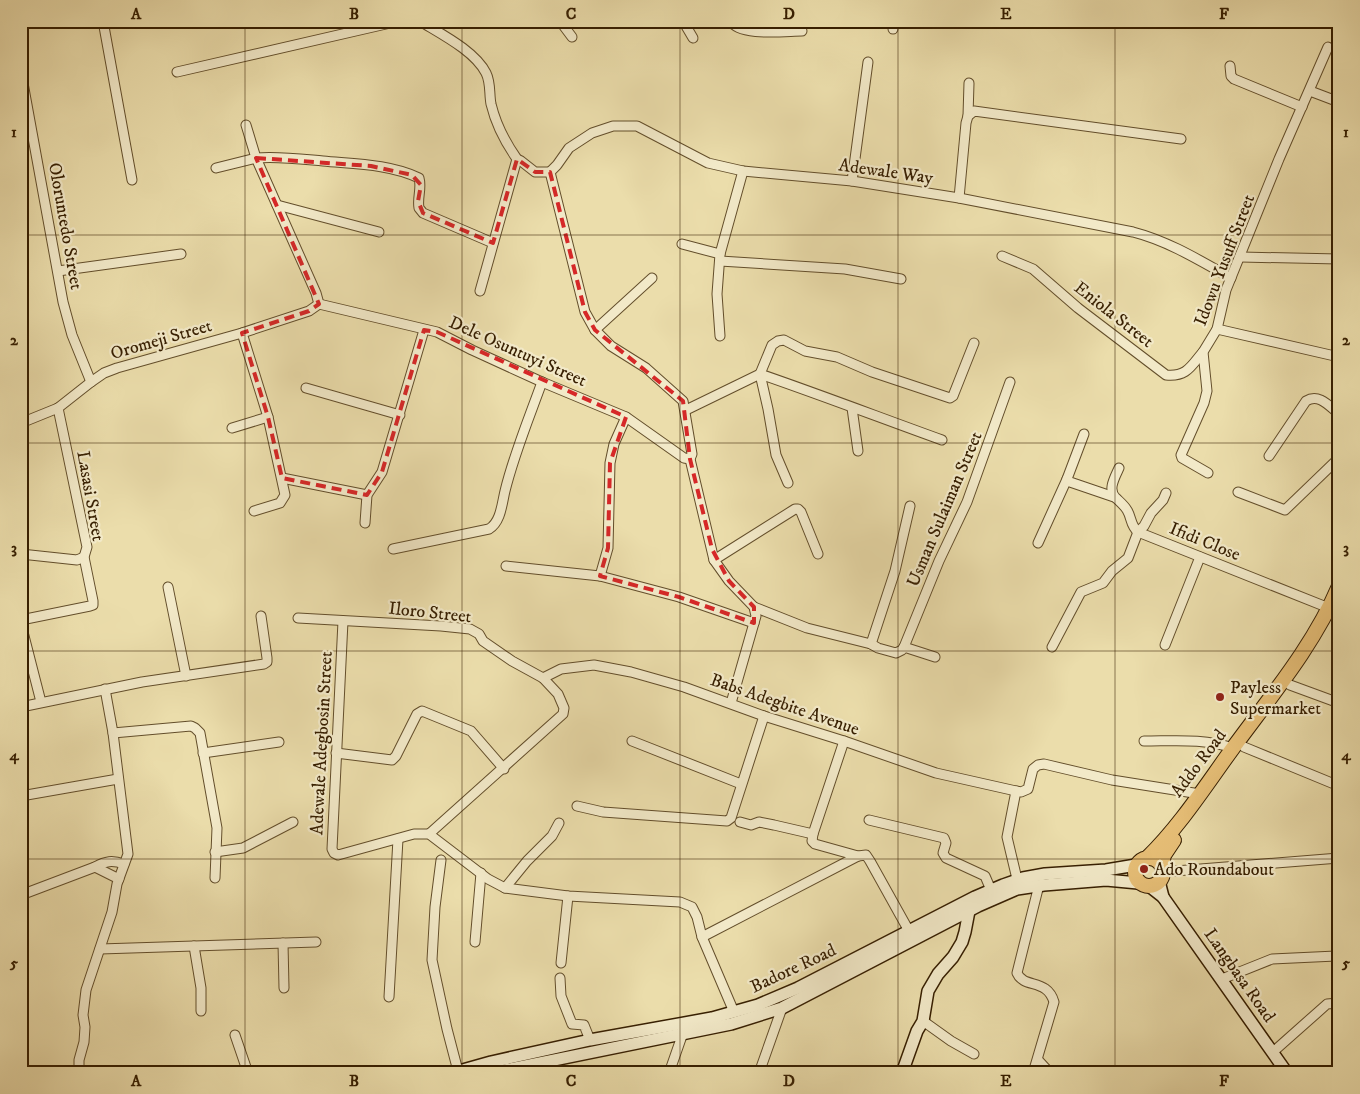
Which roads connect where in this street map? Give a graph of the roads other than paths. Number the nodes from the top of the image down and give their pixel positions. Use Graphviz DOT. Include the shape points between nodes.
graph roads {
  1 [pos="103,21"];
  2 [pos="399,21"];
  3 [pos="420,21"];
  4 [pos="560,21"];
  5 [pos="683,21"];
  6 [pos="731,21"];
  7 [pos="802,31"];
  8 [pos="572,37"];
  9 [pos="693,38"];
  10 [pos="1328,47"];
  11 [pos="868,62"];
  12 [pos="1230,66"];
  13 [pos="21,72"];
  14 [pos="177,72"];
  15 [pos="969,84"];
  16 [pos="1310,91"];
  17 [pos="1339,102"];
  18 [pos="1302,107"];
  19 [pos="968,116"];
  20 [pos="246,126"];
  21 [pos="1181,139"];
  22 [pos="256,158"];
  23 [pos="517,159"];
  24 [pos="216,168"];
  25 [pos="743,171"];
  26 [pos="550,172"];
  27 [pos="132,180"];
  28 [pos="852,181"];
  29 [pos="959,198"];
  30 [pos="277,206"];
  31 [pos="379,232"];
  32 [pos="493,243"];
  33 [pos="682,244"];
  34 [pos="181,254"];
  35 [pos="1002,256"];
  36 [pos="1241,257"];
  37 [pos="720,258"];
  38 [pos="1339,259"];
  39 [pos="58,271"];
  40 [pos="652,278"];
  41 [pos="1231,278"];
  42 [pos="901,279"];
  43 [pos="480,291"];
  44 [pos="319,304"];
  45 [pos="424,330"];
  46 [pos="595,330"];
  47 [pos="1217,330"];
  48 [pos="242,333"];
  49 [pos="720,336"];
  50 [pos="974,343"];
  51 [pos="1203,352"];
  52 [pos="1339,357"];
  53 [pos="760,374"];
  54 [pos="91,382"];
  55 [pos="542,382"];
  56 [pos="1010,382"];
  57 [pos="306,388"];
  58 [pos="58,408"];
  59 [pos="852,408"];
  60 [pos="686,410"];
  61 [pos="1339,414"];
  62 [pos="400,415"];
  63 [pos="268,417"];
  64 [pos="626,417"];
  65 [pos="21,423"];
  66 [pos="232,428"];
  67 [pos="1084,434"];
  68 [pos="942,440"];
  69 [pos="858,451"];
  70 [pos="1269,456"];
  71 [pos="1339,458"];
  72 [pos="690,459"];
  73 [pos="1119,468"];
  74 [pos="1208,473"];
  75 [pos="282,478"];
  76 [pos="1066,479"];
  77 [pos="788,483"];
  78 [pos="1238,492"];
  79 [pos="1166,493"];
  80 [pos="367,494"];
  81 [pos="1114,497"];
  82 [pos="910,506"];
  83 [pos="254,511"];
  84 [pos="365,523"];
  85 [pos="1138,532"];
  86 [pos="1038,543"];
  87 [pos="393,549"];
  88 [pos="21,554"];
  89 [pos="818,554"];
  90 [pos="84,557"];
  91 [pos="1200,557"];
  92 [pos="714,560"];
  93 [pos="506,566"];
  94 [pos="600,576"];
  95 [pos="1339,586"];
  96 [pos="168,587"];
  97 [pos="754,607"];
  98 [pos="1336,609"];
  99 [pos="261,616"];
  100 [pos="298,618"];
  101 [pos="21,620"];
  102 [pos="343,621"];
  103 [pos="754,623"];
  104 [pos="21,624"];
  105 [pos="871,644"];
  106 [pos="1164,645"];
  107 [pos="904,647"];
  108 [pos="1052,647"];
  109 [pos="935,657"];
  110 [pos="186,676"];
  111 [pos="543,678"];
  112 [pos="1290,685"];
  113 [pos="105,689"];
  114 [pos="41,702"];
  115 [pos="731,703"];
  116 [pos="1339,703"];
  117 [pos="21,707"];
  118 [pos="764,716"];
  119 [pos="113,733"];
  120 [pos="1144,740"];
  121 [pos="632,741"];
  122 [pos="844,741"];
  123 [pos="279,742"];
  124 [pos="1238,748"];
  125 [pos="204,753"];
  126 [pos="336,753"];
  127 [pos="504,769"];
  128 [pos="118,779"];
  129 [pos="741,784"];
  130 [pos="1339,786"];
  131 [pos="1016,791"];
  132 [pos="1200,794"];
  133 [pos="21,796"];
  134 [pos="576,806"];
  135 [pos="870,820"];
  136 [pos="293,822"];
  137 [pos="740,822"];
  138 [pos="559,823"];
  139 [pos="429,834"];
  140 [pos="813,834"];
  141 [pos="398,839"];
  142 [pos="215,852"];
  143 [pos="858,856"];
  144 [pos="1339,858"];
  145 [pos="441,860"];
  146 [pos="1141,862"];
  147 [pos="124,864"];
  148 [pos="95,867"];
  149 [pos="481,873"];
  150 [pos="1154,877"];
  151 [pos="215,878"];
  152 [pos="119,879"];
  153 [pos="1018,879"];
  154 [pos="1039,885"];
  155 [pos="505,888"];
  156 [pos="991,890"];
  157 [pos="21,896"];
  158 [pos="568,896"];
  159 [pos="969,912"];
  160 [pos="909,931"];
  161 [pos="702,937"];
  162 [pos="316,942"];
  163 [pos="476,942"];
  164 [pos="282,943"];
  165 [pos="194,946"];
  166 [pos="100,949"];
  167 [pos="1336,956"];
  168 [pos="561,963"];
  169 [pos="560,978"];
  170 [pos="1222,979"];
  171 [pos="284,988"];
  172 [pos="389,997"];
  173 [pos="1339,1002"];
  174 [pos="782,1008"];
  175 [pos="201,1011"];
  176 [pos="734,1012"];
  177 [pos="923,1021"];
  178 [pos="683,1033"];
  179 [pos="235,1035"];
  180 [pos="590,1040"];
  181 [pos="1272,1052"];
  182 [pos="974,1054"];
  183 [pos="1038,1060"];
  184 [pos="515,1070"];
  185 [pos="455,1072"];
  186 [pos="79,1073"];
  187 [pos="248,1073"];
  188 [pos="490,1073"];
  189 [pos="669,1073"];
  190 [pos="759,1073"];
  191 [pos="902,1073"];
  192 [pos="1033,1073"];
  193 [pos="1050,1073"];
  194 [pos="1287,1073"];
  1 -- 27 [label="street"];
  2 -- 14 [label="street"];
  3 -- 23 [label="street" via="454,42 480,64 489,81 496,122"];
  4 -- 8 [label="street"];
  5 -- 9 [label="street"];
  6 -- 7 [label="street" via="736,28 746,31"];
  10 -- 16 [label="street, Idowu Yusuff Street"];
  11 -- 28 [label="street"];
  12 -- 18 [label="street" via="1234,79"];
  13 -- 39 [label="street, Oloruntedo Street"];
  15 -- 19 [label="street"];
  16 -- 17 [label="street"];
  16 -- 18 [label="street, Idowu Yusuff Street"];
  18 -- 36 [label="street, Idowu Yusuff Street"];
  19 -- 21 [label="street" via="974,111"];
  19 -- 29 [label="street"];
  20 -- 22 [label="street"];
  22 -- 24 [label="street"];
  22 -- 30 [label="street"];
  22 -- 32 [label="street" via="371,166 412,175 419,178 418,201 423,212"];
  23 -- 26 [label="street" via="535,172"];
  23 -- 32 [label="street"];
  25 -- 26 [label="street, Adewale Way" via="708,163 637,126 613,126 592,133 569,148"];
  25 -- 28 [label="street, Adewale Way"];
  25 -- 37 [label="street"];
  26 -- 46 [label="street" via="585,312"];
  28 -- 29 [label="street, Adewale Way"];
  29 -- 41 [label="street, Adewale Way" via="1152,237"];
  30 -- 31 [label="street"];
  30 -- 44 [label="street"];
  32 -- 43 [label="street"];
  33 -- 37 [label="street"];
  34 -- 39 [label="street"];
  35 -- 51 [label="street, Eniola Street" via="1033,269 1166,375 1184,374"];
  36 -- 38 [label="street"];
  36 -- 41 [label="street, Idowu Yusuff Street"];
  37 -- 42 [label="street" via="845,269"];
  37 -- 49 [label="street" via="717,294"];
  39 -- 54 [label="street, Oloruntedo Street" via="72,335"];
  40 -- 46 [label="street"];
  41 -- 47 [label="street, Idowu Yusuff Street"];
  44 -- 45 [label="street, Dele Osuntuyi Street"];
  44 -- 48 [label="street, Oromeji Street" via="309,311"];
  45 -- 55 [label="street, Dele Osuntuyi Street" via="437,332"];
  45 -- 62 [label="street"];
  46 -- 60 [label="street" via="611,346 646,368 679,396"];
  47 -- 51 [label="street, Idowu Yusuff Street"];
  47 -- 52 [label="street"];
  48 -- 54 [label="street, Oromeji Street" via="117,368"];
  48 -- 63 [label="street"];
  50 -- 53 [label="street" via="950,398 837,357 805,351 784,340 772,345"];
  51 -- 74 [label="street, Idowu Yusuff Street" via="1207,391 1181,456"];
  53 -- 59 [label="street"];
  53 -- 60 [label="street"];
  53 -- 77 [label="street" via="776,455"];
  54 -- 58 [label="street, Oromeji Street"];
  55 -- 64 [label="street, Dele Osuntuyi Street"];
  55 -- 87 [label="street" via="494,526"];
  56 -- 107 [label="street, Usman Sulaiman Street" via="967,502"];
  57 -- 62 [label="street"];
  58 -- 65 [label="street, Oromeji Street"];
  58 -- 90 [label="street, Lasasi Street" via="87,546"];
  59 -- 68 [label="street"];
  59 -- 69 [label="street"];
  60 -- 72 [label="street"];
  61 -- 70 [label="street" via="1318,398 1306,400"];
  62 -- 80 [label="street" via="382,472"];
  63 -- 66 [label="street"];
  63 -- 75 [label="street"];
  64 -- 72 [label="street, Dele Osuntuyi Street"];
  64 -- 94 [label="street" via="610,463 608,548"];
  67 -- 76 [label="street"];
  71 -- 78 [label="street" via="1285,510"];
  72 -- 92 [label="street"];
  73 -- 81 [label="street" via="1112,484"];
  75 -- 80 [label="street"];
  75 -- 83 [label="street" via="285,496 280,503"];
  76 -- 81 [label="street"];
  76 -- 86 [label="street"];
  79 -- 85 [label="street"];
  80 -- 84 [label="street"];
  81 -- 85 [label="street" via="1129,512 1131,523"];
  82 -- 105 [label="street" via="895,571"];
  85 -- 91 [label="street, Ifidi Close"];
  85 -- 108 [label="street" via="1128,558 1103,583 1082,592"];
  88 -- 90 [label="street, Lasasi Street" via="76,560"];
  89 -- 92 [label="street" via="801,512 795,509"];
  90 -- 101 [label="street" via="93,605"];
  91 -- 98 [label="street, Ifidi Close"];
  91 -- 106 [label="street"];
  92 -- 97 [label="street"];
  93 -- 94 [label="street"];
  94 -- 103 [label="street" via="679,596"];
  95 -- 98 [label="main road, Addo Road"];
  96 -- 110 [label="street"];
  97 -- 103 [label="street"];
  97 -- 105 [label="street" via="807,628"];
  98 -- 112 [label="main road, Addo Road"];
  98 -- 124 [label="main road, Addo Road" via="1284,678"];
  99 -- 110 [label="street" via="267,662"];
  100 -- 102 [label="street, Iloro Street"];
  102 -- 111 [label="street, Iloro Street" via="470,629 512,661"];
  102 -- 126 [label="street, Adewale Adegbosin Street"];
  103 -- 115 [label="street"];
  104 -- 114 [label="street"];
  105 -- 107 [label="street" via="896,653"];
  107 -- 109 [label="street"];
  110 -- 113 [label="street"];
  111 -- 115 [label="street, Babs Adegbite Avenue" via="561,669 594,664"];
  111 -- 127 [label="street" via="558,694 563,714"];
  112 -- 116 [label="street"];
  112 -- 124 [label="main road, Addo Road"];
  113 -- 114 [label="street"];
  113 -- 119 [label="street"];
  114 -- 117 [label="street"];
  115 -- 118 [label="street, Babs Adegbite Avenue"];
  118 -- 122 [label="street, Babs Adegbite Avenue"];
  118 -- 129 [label="street"];
  119 -- 125 [label="street" via="191,726 200,733"];
  119 -- 128 [label="street"];
  120 -- 124 [label="street" via="1217,742"];
  121 -- 129 [label="street"];
  122 -- 131 [label="street, Babs Adegbite Avenue" via="936,773"];
  122 -- 140 [label="street"];
  123 -- 125 [label="street"];
  124 -- 130 [label="street"];
  124 -- 132 [label="main road, Addo Road"];
  124 -- 150 [label="main road, Addo Road" via="1167,850"];
  125 -- 142 [label="street" via="217,828"];
  126 -- 127 [label="street" via="392,760 417,714 422,711 471,731"];
  126 -- 141 [label="street, Adewale Adegbosin Street" via="334,853 338,855"];
  127 -- 139 [label="street"];
  128 -- 133 [label="street"];
  128 -- 147 [label="street" via="128,854"];
  129 -- 134 [label="street" via="731,818 727,821 603,812"];
  131 -- 132 [label="street" via="1028,789 1033,769 1044,764 1112,780"];
  131 -- 153 [label="street" via="1007,838"];
  132 -- 146 [label="main road, Addo Road" via="1158,847"];
  135 -- 156 [label="street" via="944,838 946,858 985,876"];
  136 -- 142 [label="street" via="243,848"];
  137 -- 140 [label="street" via="751,825 766,823"];
  138 -- 155 [label="street" via="552,836"];
  139 -- 141 [label="street, Adewale Adegbosin Street"];
  139 -- 149 [label="street"];
  140 -- 143 [label="street" via="815,844"];
  141 -- 172 [label="street"];
  142 -- 151 [label="street"];
  143 -- 160 [label="street" via="866,856 870,861"];
  143 -- 161 [label="street"];
  144 -- 150 [label="street"];
  145 -- 185 [label="street" via="432,960"];
  146 -- 150 [label="main road" via="1135,872"];
  146 -- 150 [label="main road" via="1157,860"];
  146 -- 153 [label="main road, Badore Road" via="1106,870"];
  147 -- 148 [label="street" via="114,860"];
  147 -- 152 [label="street"];
  148 -- 152 [label="street"];
  148 -- 157 [label="street"];
  149 -- 155 [label="street"];
  149 -- 163 [label="street"];
  150 -- 154 [label="main road, Badore Road"];
  150 -- 170 [label="main road, Langbasa Road" via="1163,897"];
  152 -- 166 [label="street"];
  153 -- 156 [label="main road, Badore Road"];
  154 -- 159 [label="main road, Badore Road" via="996,897"];
  154 -- 183 [label="street" via="1017,973 1022,979 1046,988 1054,1002"];
  155 -- 158 [label="street"];
  156 -- 160 [label="main road, Badore Road"];
  158 -- 161 [label="street" via="680,902 692,907"];
  158 -- 168 [label="street"];
  159 -- 174 [label="main road, Badore Road"];
  159 -- 177 [label="main road" via="962,942 928,991"];
  160 -- 176 [label="main road, Badore Road" via="798,988"];
  161 -- 176 [label="street"];
  162 -- 164 [label="street"];
  164 -- 165 [label="street"];
  164 -- 171 [label="street"];
  165 -- 166 [label="street"];
  165 -- 175 [label="street"];
  166 -- 186 [label="street" via="86,990"];
  167 -- 170 [label="street" via="1272,959"];
  169 -- 180 [label="street" via="561,996 572,1024 584,1025"];
  170 -- 181 [label="main road, Langbasa Road"];
  173 -- 181 [label="street" via="1327,1004"];
  174 -- 178 [label="main road, Badore Road" via="745,1021"];
  174 -- 190 [label="street"];
  176 -- 180 [label="main road, Badore Road"];
  177 -- 182 [label="street"];
  177 -- 191 [label="main road"];
  178 -- 184 [label="main road, Badore Road"];
  178 -- 189 [label="street"];
  179 -- 187 [label="street"];
  180 -- 185 [label="main road, Badore Road"];
  181 -- 194 [label="main road, Langbasa Road"];
  183 -- 192 [label="street"];
  183 -- 193 [label="street"];
  184 -- 188 [label="main road, Badore Road"];
}
